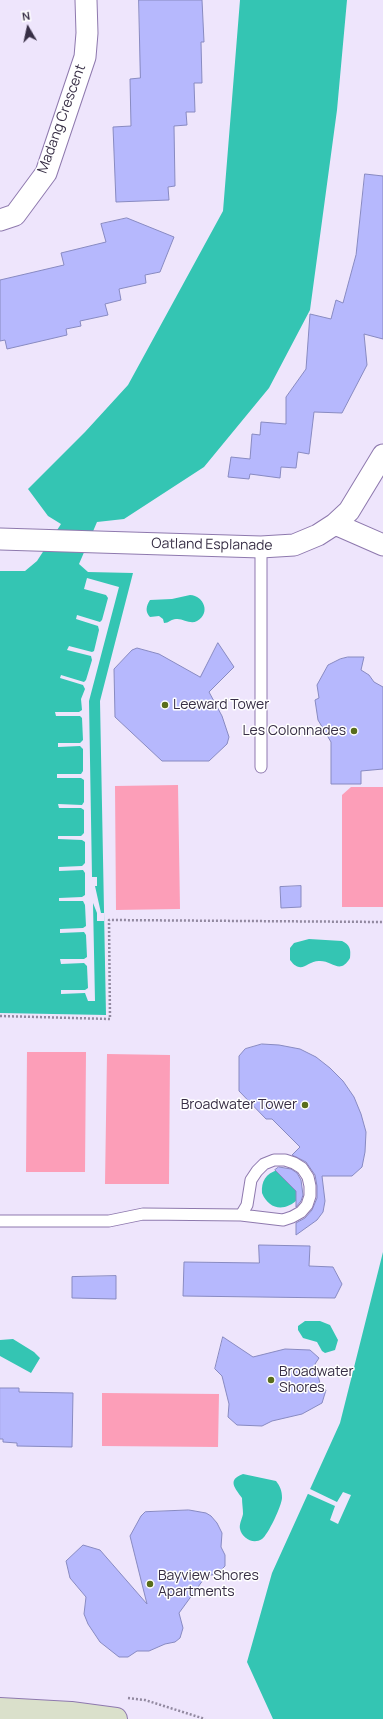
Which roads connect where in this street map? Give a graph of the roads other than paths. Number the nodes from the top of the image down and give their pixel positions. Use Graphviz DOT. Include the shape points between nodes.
graph roads {
  1 [pos="86,0"];
  2 [pos="0,220"];
  3 [pos="383,455"];
  4 [pos="335,524"];
  5 [pos="0,539"];
  6 [pos="383,545"];
  7 [pos="261,548"];
  8 [pos="261,768"];
  9 [pos="241,1215"];
  10 [pos="0,1220"];
  11 [pos="3,1710"];
  12 [pos="116,1719"];
  1 -- 2 [label="street, Madang Crescent" via="85,57 46,173 15,215"];
  3 -- 4 [label="street, Oatland Esplanade" via="349,511"];
  4 -- 6 [label="street"];
  4 -- 7 [label="street, Oatland Esplanade" via="318,535 294,545"];
  5 -- 7 [label="street, Oatland Esplanade"];
  7 -- 8 [label="lane"];
  9 -- 9 [label="lane" via="283,1220 301,1212 310,1196 308,1177 302,1168 285,1160 274,1160 264,1164 251,1180 247,1205"];
  9 -- 10 [label="lane" via="143,1214 109,1221"];
  11 -- 12 [label="main road" via="71,1713"];
}
